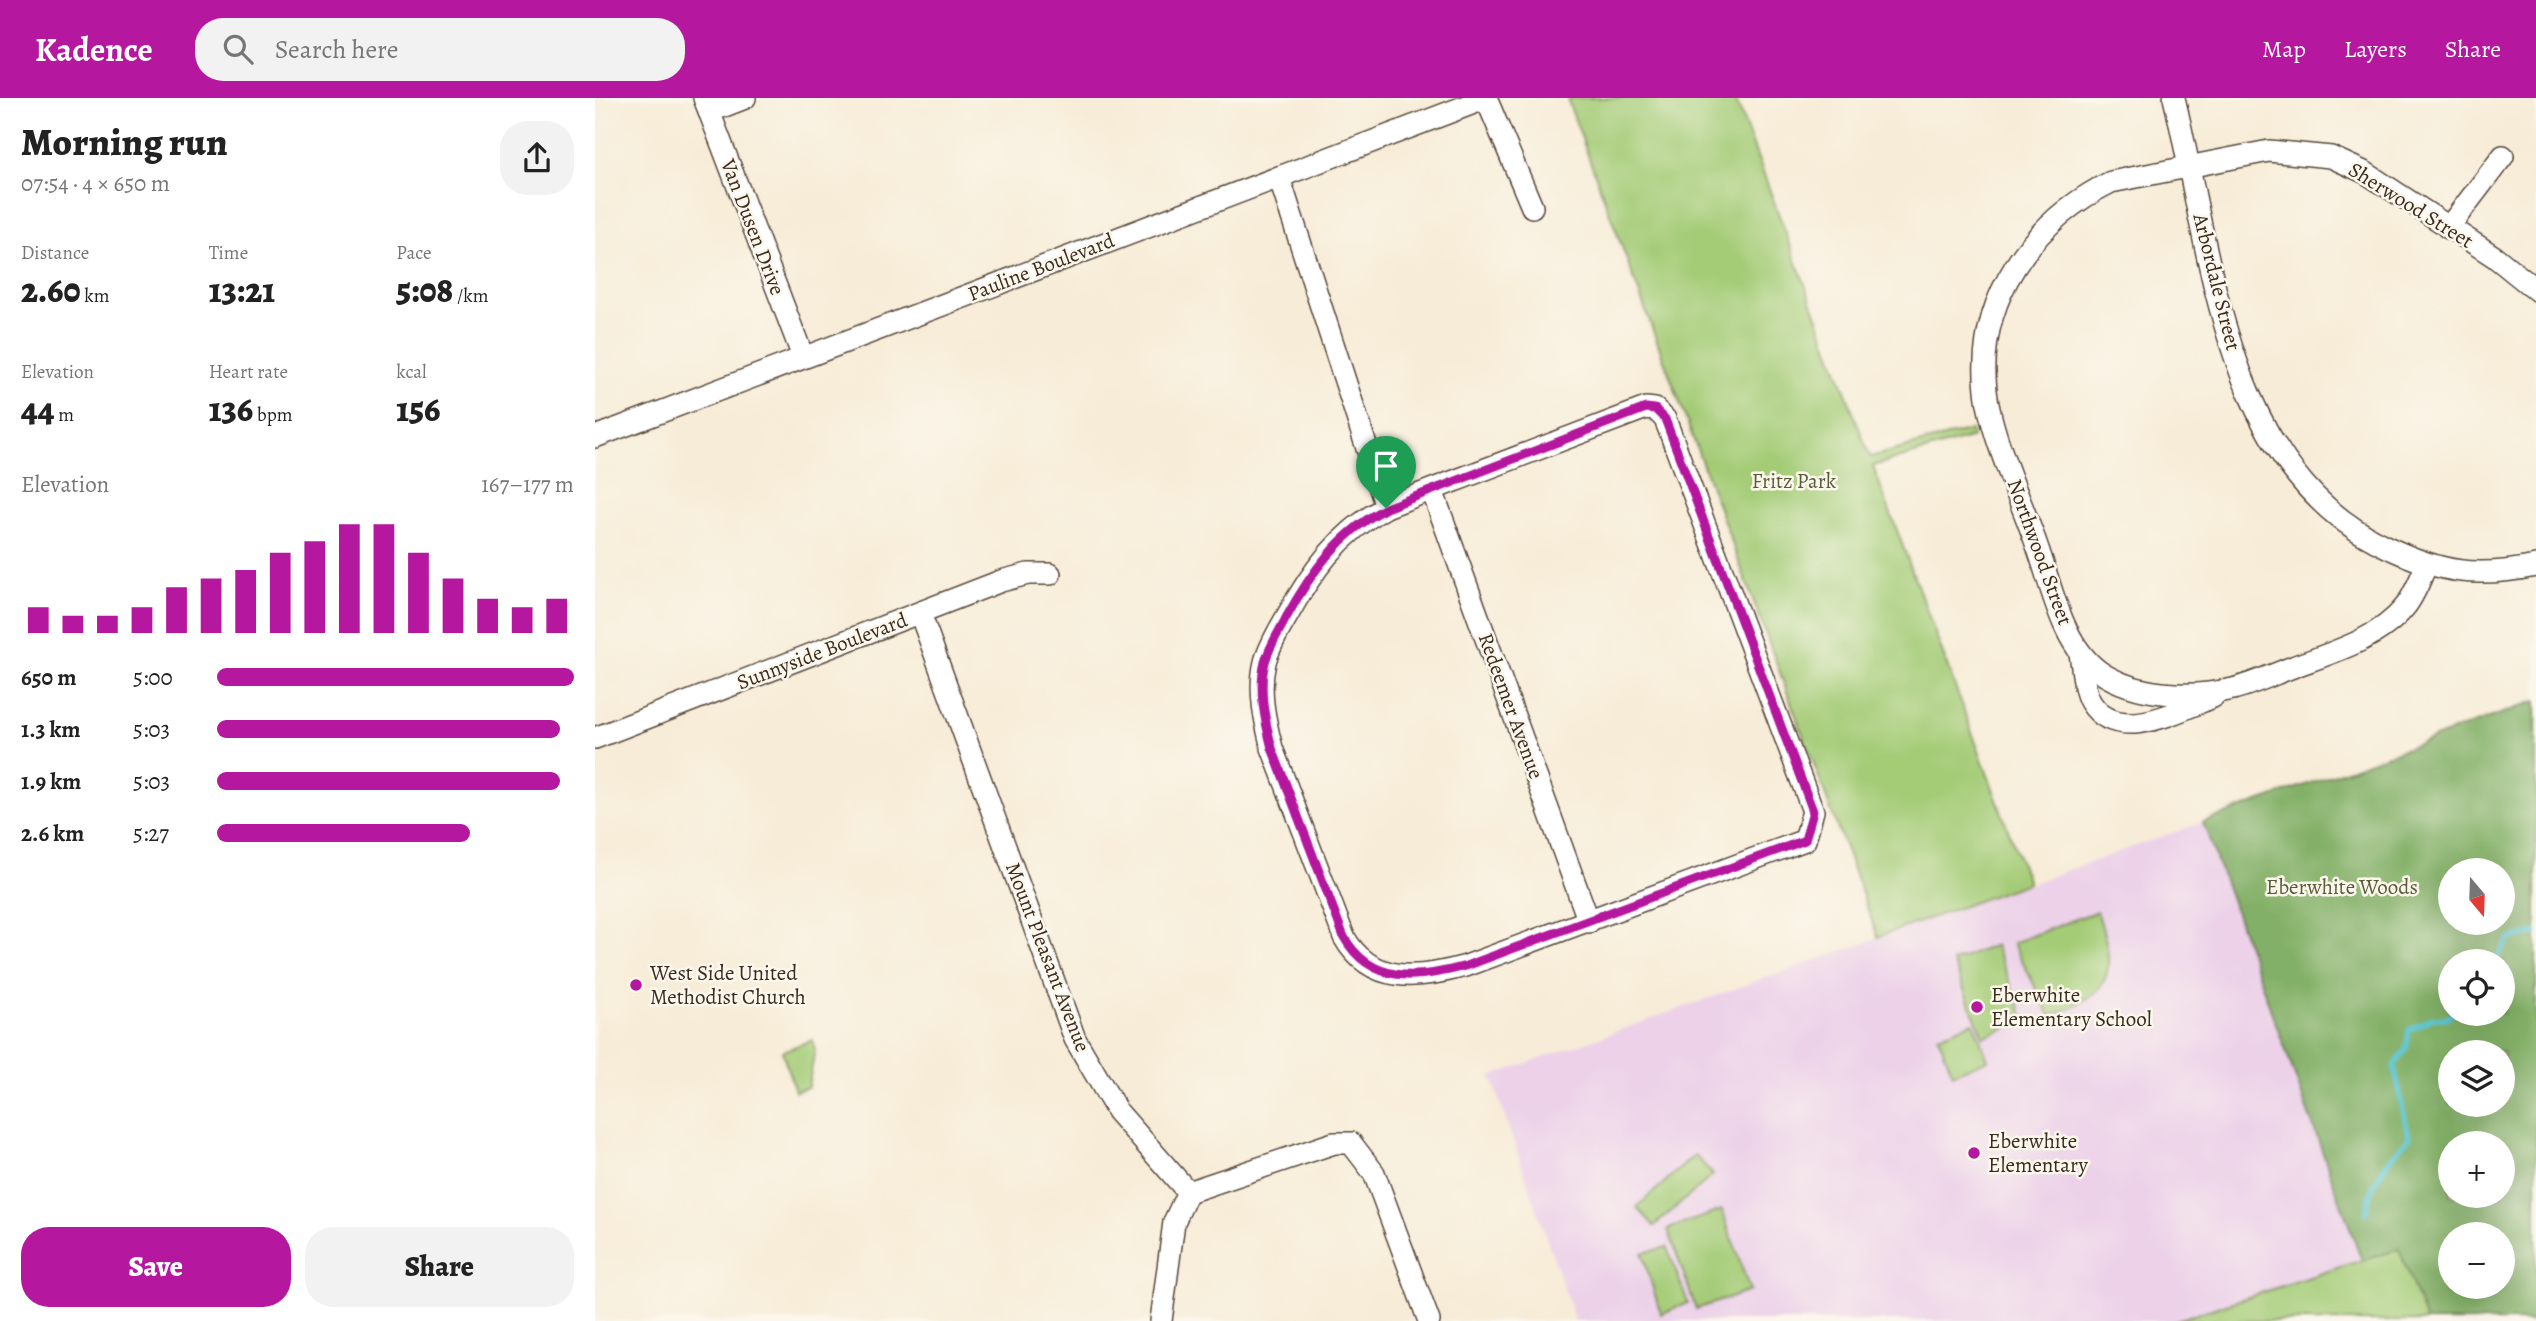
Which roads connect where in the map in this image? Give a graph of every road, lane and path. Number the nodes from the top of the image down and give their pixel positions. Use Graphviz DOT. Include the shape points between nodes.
graph roads {
  1 [pos="745,98"];
  2 [pos="1487,98"];
  3 [pos="2174,98"];
  4 [pos="706,105"];
  5 [pos="2503,156"];
  6 [pos="2191,168"];
  7 [pos="1279,177"];
  8 [pos="1532,208"];
  9 [pos="2448,228"];
  10 [pos="2536,290"];
  11 [pos="803,357"];
  12 [pos="595,437"];
  13 [pos="1432,490"];
  14 [pos="1386,508"];
  15 [pos="2427,566"];
  16 [pos="2536,566"];
  17 [pos="1050,574"];
  18 [pos="919,613"];
  19 [pos="2080,654"];
  20 [pos="2234,688"];
  21 [pos="595,738"];
  22 [pos="1589,922"];
  23 [pos="1188,1192"];
  24 [pos="1161,1321"];
  25 [pos="1429,1321"];
  1 -- 4 [label="street"];
  2 -- 7 [label="street, Pauline Boulevard"];
  2 -- 8 [label="street"];
  3 -- 6 [label="street, Arbordale Street"];
  4 -- 11 [label="street, Van Dusen Drive"];
  5 -- 9 [label="street"];
  6 -- 9 [label="street, Sherwood Street" via="2269,151 2330,157 2366,173"];
  6 -- 15 [label="street, Arbordale Street" via="2223,323 2258,414 2285,460 2323,506 2370,540"];
  6 -- 19 [label="street, Northwood Street" via="2111,182 2092,191 2058,217 2016,262 1994,303 1985,348 1986,392 2047,575"];
  7 -- 11 [label="street, Pauline Boulevard"];
  7 -- 14 [label="street"];
  9 -- 10 [label="street, Sherwood Street"];
  11 -- 12 [label="street, Pauline Boulevard"];
  13 -- 14 [label="street"];
  13 -- 22 [label="street, Redeemer Avenue"];
  13 -- 22 [label="street" via="1636,411 1655,409 1665,419 1813,811 1805,840"];
  14 -- 22 [label="street" via="1358,523 1333,546 1305,584 1265,663 1264,718 1354,955 1370,967 1408,976 1443,972"];
  15 -- 16 [label="street, Arbordale Street" via="2502,573"];
  15 -- 20 [label="street, Northwood Street" via="2405,608 2383,627 2352,645"];
  17 -- 18 [label="street, Sunnyside Boulevard" via="1001,581"];
  18 -- 21 [label="street, Sunnyside Boulevard"];
  18 -- 23 [label="street, Mount Pleasant Avenue" via="1075,1039 1117,1111"];
  19 -- 20 [label="street, Northwood Street" via="2101,672 2140,691 2194,693"];
  19 -- 20 [label="street" via="2091,703 2113,721 2136,723 2165,716"];
  23 -- 24 [label="street" via="1174,1222"];
  23 -- 25 [label="street" via="1334,1143 1351,1143 1374,1173"];
}
